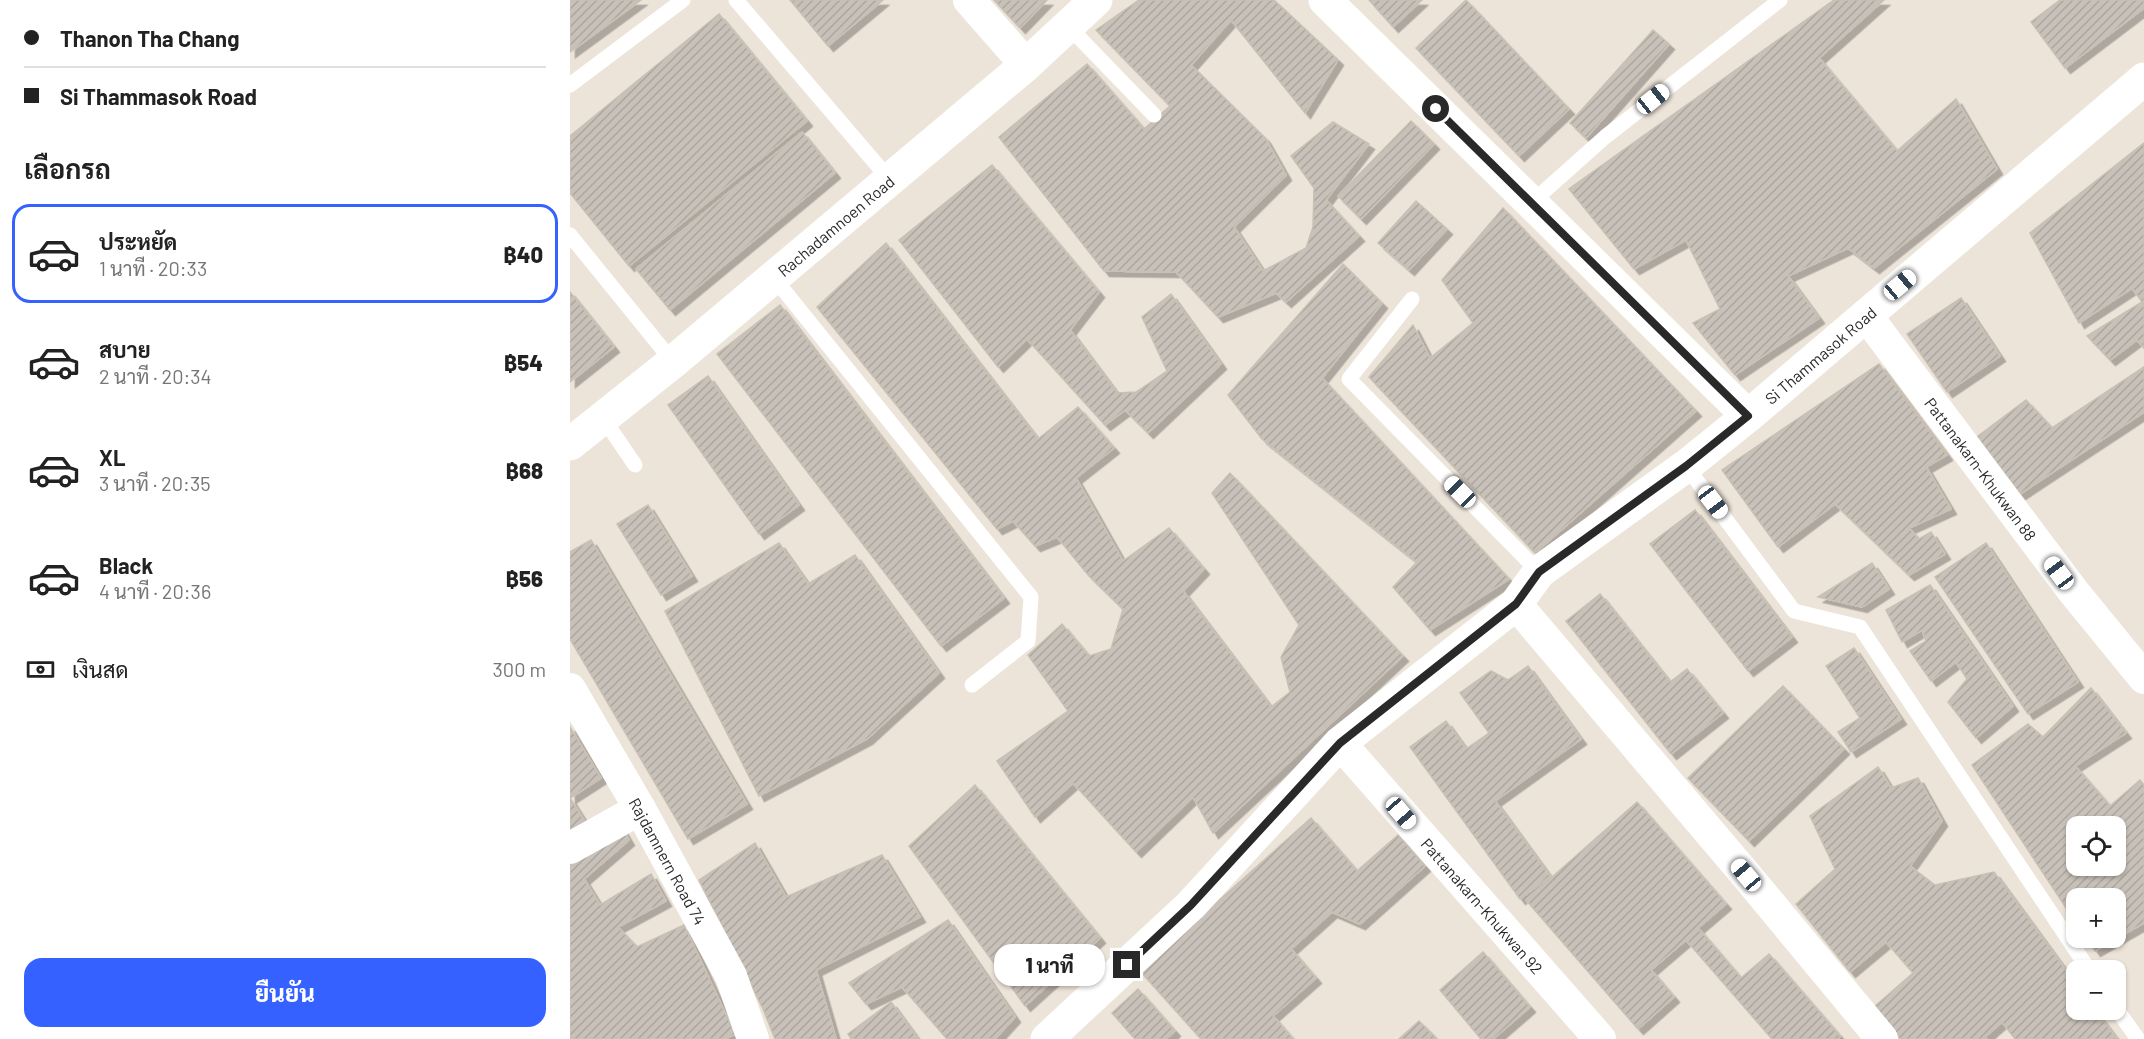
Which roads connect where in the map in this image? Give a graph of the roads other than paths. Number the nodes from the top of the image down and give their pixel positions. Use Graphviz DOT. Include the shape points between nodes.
graph roads {
  1 [pos="683,0"];
  2 [pos="736,0"];
  3 [pos="969,0"];
  4 [pos="1096,0"];
  5 [pos="1324,0"];
  6 [pos="1780,0"];
  7 [pos="1068,26"];
  8 [pos="1026,65"];
  9 [pos="2144,79"];
  10 [pos="570,85"];
  11 [pos="1155,115"];
  12 [pos="890,180"];
  13 [pos="1532,203"];
  14 [pos="570,235"];
  15 [pos="774,278"];
  16 [pos="1412,299"];
  17 [pos="1866,315"];
  18 [pos="674,362"];
  19 [pos="1748,416"];
  20 [pos="603,418"];
  21 [pos="570,444"];
  22 [pos="635,465"];
  23 [pos="1686,466"];
  24 [pos="1539,572"];
  25 [pos="1516,604"];
  26 [pos="2144,678"];
  27 [pos="972,685"];
  28 [pos="570,689"];
  29 [pos="1340,743"];
  30 [pos="640,809"];
  31 [pos="570,848"];
  32 [pos="2082,960"];
  33 [pos="2124,1020"];
  34 [pos="753,1039"];
  35 [pos="1047,1039"];
  36 [pos="1600,1039"];
  37 [pos="1882,1039"];
  38 [pos="2138,1039"];
  1 -- 10 [label="lane"];
  2 -- 12 [label="lane"];
  3 -- 8 [label="street"];
  4 -- 7 [label="street, Rachadamnoen Road"];
  5 -- 13 [label="street"];
  6 -- 13 [label="lane" via="1605,137"];
  7 -- 8 [label="street, Rachadamnoen Road"];
  7 -- 11 [label="lane"];
  8 -- 12 [label="street, Rachadamnoen Road"];
  9 -- 17 [label="street, Si Thammasok Road"];
  12 -- 15 [label="street, Rachadamnoen Road"];
  13 -- 19 [label="street"];
  14 -- 18 [label="lane"];
  15 -- 18 [label="street, Rachadamnoen Road"];
  15 -- 27 [label="lane" via="1031,597 1028,641"];
  16 -- 24 [label="lane" via="1349,379"];
  17 -- 19 [label="street, Si Thammasok Road"];
  17 -- 26 [label="street, Pattanakarn-Khukwan 88" via="2073,591"];
  18 -- 20 [label="street, Rachadamnoen Road"];
  19 -- 23 [label="street, Si Thammasok Road"];
  20 -- 21 [label="street, Rachadamnoen Road"];
  20 -- 22 [label="lane"];
  23 -- 24 [label="street, Si Thammasok Road"];
  23 -- 32 [label="lane" via="1794,611 1860,627"];
  24 -- 25 [label="street, Si Thammasok Road"];
  25 -- 29 [label="street, Si Thammasok Road"];
  25 -- 37 [label="street"];
  28 -- 30 [label="street, Rajdamnern Road 74"];
  29 -- 35 [label="street, Si Thammasok Road" via="1191,905"];
  29 -- 36 [label="street, Pattanakarn-Khukwan 92"];
  30 -- 31 [label="street"];
  30 -- 34 [label="street, Rajdamnern Road 74" via="731,976"];
  33 -- 38 [label="lane"];
}
